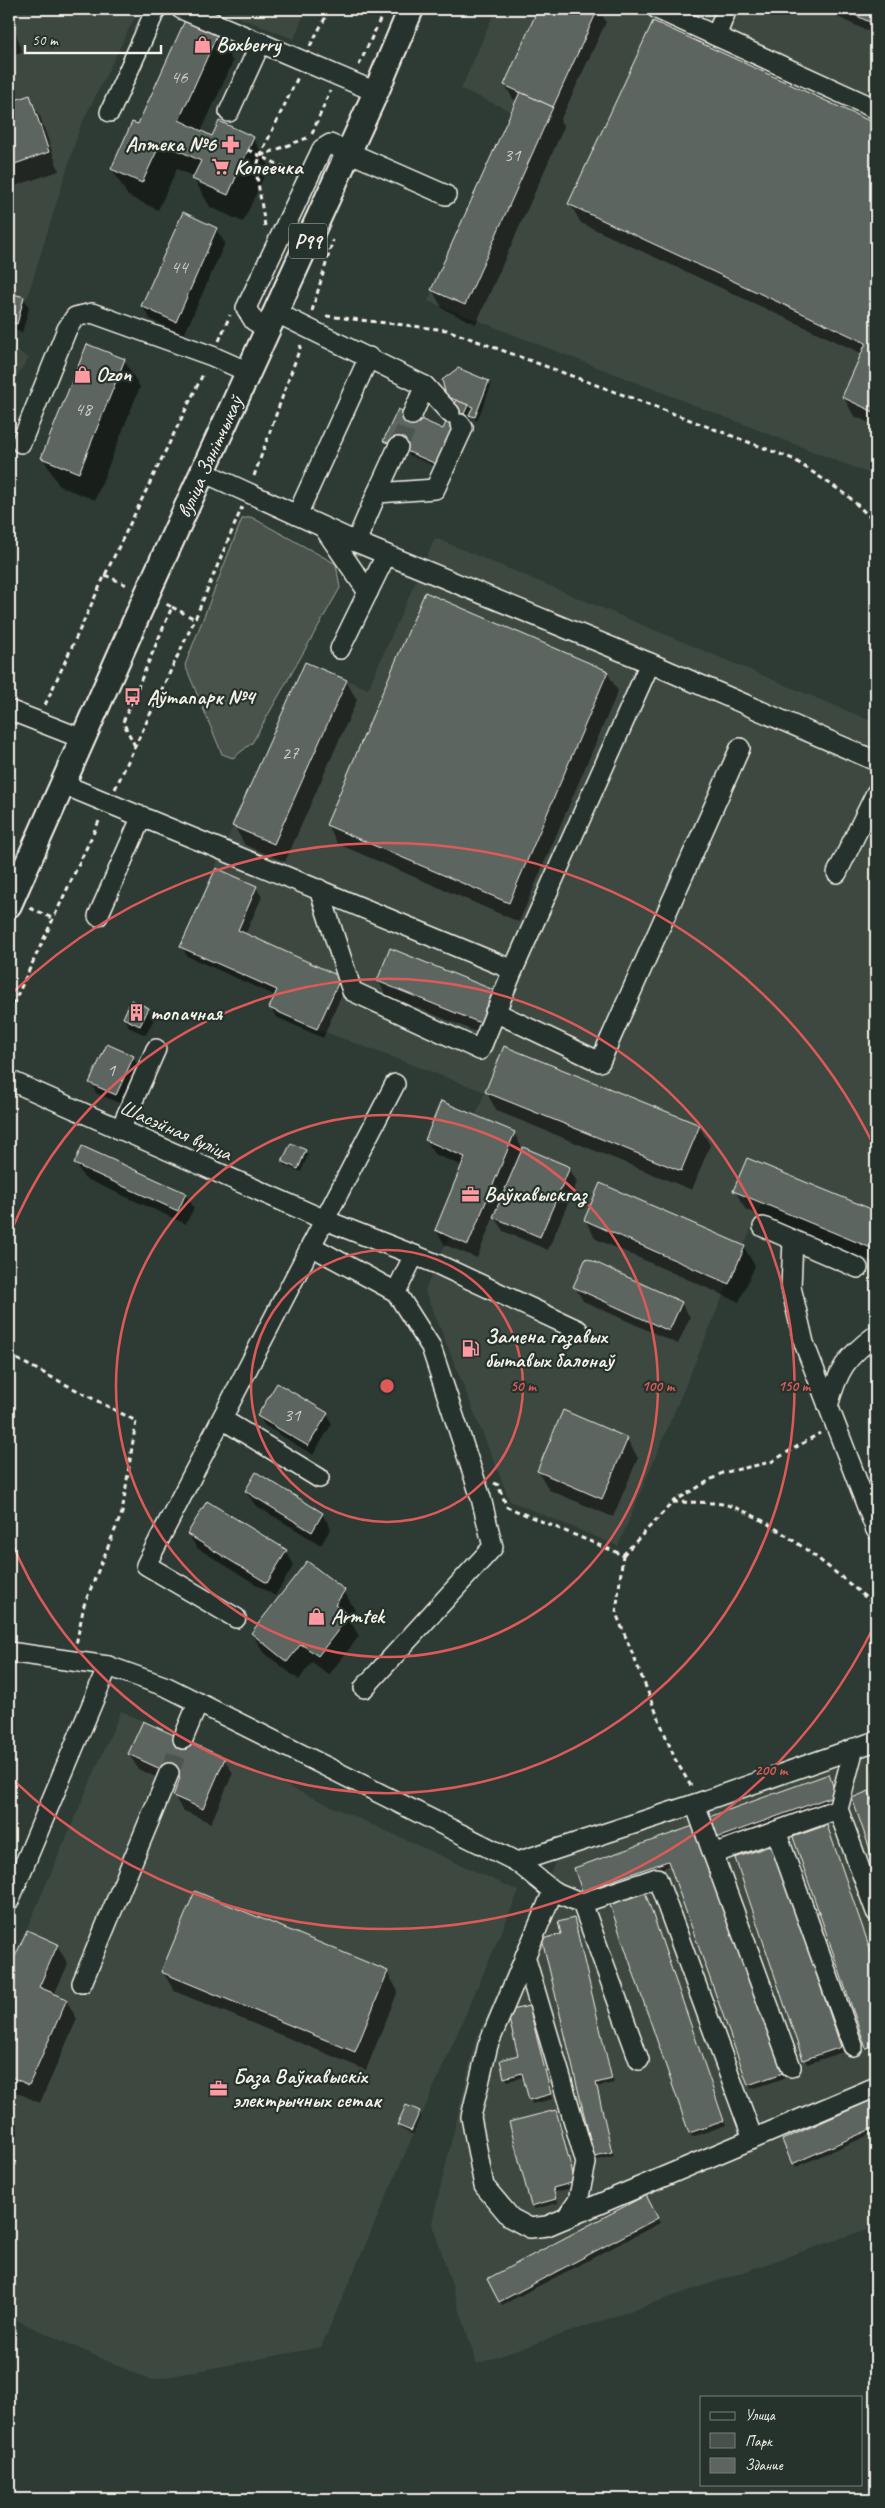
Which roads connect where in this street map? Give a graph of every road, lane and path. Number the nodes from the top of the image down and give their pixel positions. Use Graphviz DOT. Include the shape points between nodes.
graph roads {
  1 [pos="156,9"];
  2 [pos="181,9"];
  3 [pos="330,9"];
  4 [pos="384,9"];
  5 [pos="411,9"];
  6 [pos="657,9"];
  7 [pos="727,9"];
  8 [pos="716,36"];
  9 [pos="261,42"];
  10 [pos="305,61"];
  11 [pos="344,78"];
  12 [pos="376,92"];
  13 [pos="876,109"];
  14 [pos="110,112"];
  15 [pos="228,112"];
  16 [pos="310,137"];
  17 [pos="306,146"];
  18 [pos="248,150"];
  19 [pos="349,152"];
  20 [pos="260,156"];
  21 [pos="299,164"];
  22 [pos="446,195"];
  23 [pos="266,236"];
  24 [pos="334,238"];
  25 [pos="231,313"];
  26 [pos="271,321"];
  27 [pos="307,328"];
  28 [pos="212,356"];
  29 [pos="369,357"];
  30 [pos="248,372"];
  31 [pos="425,386"];
  32 [pos="412,415"];
  33 [pos="21,443"];
  34 [pos="398,447"];
  35 [pos="203,472"];
  36 [pos="248,493"];
  37 [pos="377,493"];
  38 [pos="297,515"];
  39 [pos="876,523"];
  40 [pos="323,527"];
  41 [pos="356,542"];
  42 [pos="386,555"];
  43 [pos="368,592"];
  44 [pos="172,606"];
  45 [pos="194,619"];
  46 [pos="340,648"];
  47 [pos="650,664"];
  48 [pos="9,710"];
  49 [pos="38,721"];
  50 [pos="83,739"];
  51 [pos="740,748"];
  52 [pos="876,761"];
  53 [pos="62,784"];
  54 [pos="876,793"];
  55 [pos="108,802"];
  56 [pos="142,816"];
  57 [pos="837,873"];
  58 [pos="319,889"];
  59 [pos="9,905"];
  60 [pos="98,916"];
  61 [pos="513,970"];
  62 [pos="495,1012"];
  63 [pos="9,1013"];
  64 [pos="156,1050"];
  65 [pos="9,1080"];
  66 [pos="395,1084"];
  67 [pos="120,1130"];
  68 [pos="325,1220"];
  69 [pos="763,1227"];
  70 [pos="793,1240"];
  71 [pos="312,1246"];
  72 [pos="414,1256"];
  73 [pos="858,1268"];
  74 [pos="396,1292"];
  75 [pos="578,1330"];
  76 [pos="876,1335"];
  77 [pos="9,1355"];
  78 [pos="831,1414"];
  79 [pos="222,1419"];
  80 [pos="475,1477"];
  81 [pos="319,1478"];
  82 [pos="673,1502"];
  83 [pos="876,1530"];
  84 [pos="623,1555"];
  85 [pos="876,1606"];
  86 [pos="236,1618"];
  87 [pos="84,1646"];
  88 [pos="9,1652"];
  89 [pos="108,1666"];
  90 [pos="364,1688"];
  91 [pos="198,1703"];
  92 [pos="183,1740"];
  93 [pos="876,1741"];
  94 [pos="854,1748"];
  95 [pos="169,1773"];
  96 [pos="695,1798"];
  97 [pos="838,1809"];
  98 [pos="776,1832"];
  99 [pos="713,1854"];
  100 [pos="517,1862"];
  101 [pos="553,1891"];
  102 [pos="9,1901"];
  103 [pos="582,1903"];
  104 [pos="876,1912"];
  105 [pos="526,1956"];
  106 [pos="82,1983"];
  107 [pos="853,2046"];
  108 [pos="639,2060"];
  109 [pos="791,2067"];
  110 [pos="876,2087"];
  111 [pos="752,2140"];
  112 [pos="566,2218"];
  1 -- 14 [label="street"];
  2 -- 9 [label="street"];
  3 -- 10 [label="path"];
  4 -- 11 [label="path"];
  5 -- 12 [label="main road, вуліца Зянітчыкаў / Р99"];
  6 -- 8 [label="street"];
  7 -- 8 [label="street"];
  8 -- 13 [label="street"];
  9 -- 10 [label="street"];
  9 -- 15 [label="street"];
  10 -- 11 [label="street"];
  10 -- 20 [label="path"];
  11 -- 12 [label="street"];
  11 -- 16 [label="path"];
  12 -- 19 [label="main road, вуліца Зянітчыкаў / Р99"];
  16 -- 17 [label="path"];
  16 -- 20 [label="path"];
  18 -- 20 [label="path"];
  19 -- 22 [label="street"];
  19 -- 26 [label="main road, вуліца Зянітчыкаў / Р99"];
  20 -- 21 [label="path" via="295,173"];
  20 -- 23 [label="path" via="256,170"];
  24 -- 39 [label="path" via="311,314 447,330 648,404 792,459 847,496"];
  25 -- 28 [label="path"];
  26 -- 27 [label="street"];
  26 -- 30 [label="main road, вуліца Зянітчыкаў / Р99"];
  27 -- 29 [label="street"];
  27 -- 36 [label="path"];
  28 -- 30 [label="street"];
  28 -- 33 [label="street" via="92,313 74,317"];
  28 -- 49 [label="path" via="104,574"];
  29 -- 31 [label="street"];
  29 -- 38 [label="street"];
  30 -- 35 [label="main road, вуліца Зянітчыкаў / Р99"];
  31 -- 32 [label="street"];
  31 -- 37 [label="street" via="463,428 435,489"];
  34 -- 37 [label="street"];
  35 -- 36 [label="street"];
  35 -- 50 [label="main road, вуліца Зянітчыкаў / Р99"];
  36 -- 38 [label="street"];
  36 -- 45 [label="path"];
  37 -- 41 [label="street"];
  38 -- 40 [label="street"];
  40 -- 41 [label="street"];
  40 -- 43 [label="street"];
  41 -- 42 [label="street"];
  42 -- 43 [label="street"];
  42 -- 47 [label="street"];
  43 -- 46 [label="street"];
  44 -- 45 [label="path"];
  45 -- 55 [label="path"];
  47 -- 52 [label="street"];
  47 -- 61 [label="street"];
  48 -- 49 [label="street"];
  49 -- 50 [label="street"];
  50 -- 53 [label="main road, вуліца Зянітчыкаў / Р99"];
  51 -- 62 [label="street" via="600,1062"];
  53 -- 55 [label="street"];
  53 -- 59 [label="main road, вуліца Зянітчыкаў / Р99"];
  54 -- 57 [label="street"];
  55 -- 56 [label="street"];
  55 -- 63 [label="path"];
  56 -- 58 [label="street"];
  56 -- 60 [label="street"];
  58 -- 61 [label="street"];
  58 -- 62 [label="street" via="352,991 480,1050"];
  61 -- 62 [label="street"];
  64 -- 67 [label="street"];
  65 -- 67 [label="street, Шасэйная вуліца"];
  66 -- 68 [label="street"];
  67 -- 68 [label="street, Шасэйная вуліца"];
  68 -- 71 [label="street"];
  68 -- 72 [label="street, Шасэйная вуліца"];
  69 -- 70 [label="street"];
  70 -- 73 [label="street"];
  70 -- 78 [label="street" via="791,1287 804,1344"];
  71 -- 74 [label="street"];
  71 -- 79 [label="street"];
  72 -- 74 [label="street"];
  72 -- 75 [label="street, Шасэйная вуліца"];
  74 -- 80 [label="street" via="431,1347"];
  76 -- 78 [label="street" via="853,1352 835,1380"];
  77 -- 87 [label="path" via="136,1422 122,1513 84,1605 76,1646"];
  78 -- 82 [label="path" via="812,1439 771,1462 722,1473"];
  78 -- 83 [label="street"];
  79 -- 81 [label="street"];
  79 -- 86 [label="street" via="146,1565"];
  80 -- 84 [label="path" via="498,1485 507,1507"];
  80 -- 90 [label="street" via="493,1547"];
  82 -- 84 [label="path"];
  82 -- 85 [label="path" via="726,1505 752,1514 782,1533"];
  84 -- 96 [label="path" via="616,1613 675,1760"];
  88 -- 89 [label="street"];
  89 -- 91 [label="street" via="166,1687"];
  89 -- 102 [label="street"];
  91 -- 92 [label="street"];
  91 -- 100 [label="street"];
  93 -- 94 [label="street"];
  94 -- 96 [label="street"];
  94 -- 97 [label="street"];
  95 -- 106 [label="street"];
  96 -- 99 [label="street"];
  96 -- 100 [label="street"];
  97 -- 98 [label="street"];
  97 -- 104 [label="street"];
  98 -- 99 [label="street"];
  98 -- 107 [label="street"];
  99 -- 109 [label="street"];
  100 -- 101 [label="street"];
  101 -- 103 [label="street"];
  101 -- 105 [label="street"];
  103 -- 108 [label="street"];
  103 -- 111 [label="street" via="657,1878"];
  105 -- 112 [label="street" via="586,2162 578,2201"];
  105 -- 112 [label="street" via="488,2044 471,2117 484,2186 511,2218 530,2228 547,2226"];
  110 -- 111 [label="street"];
  111 -- 112 [label="street"];
}
